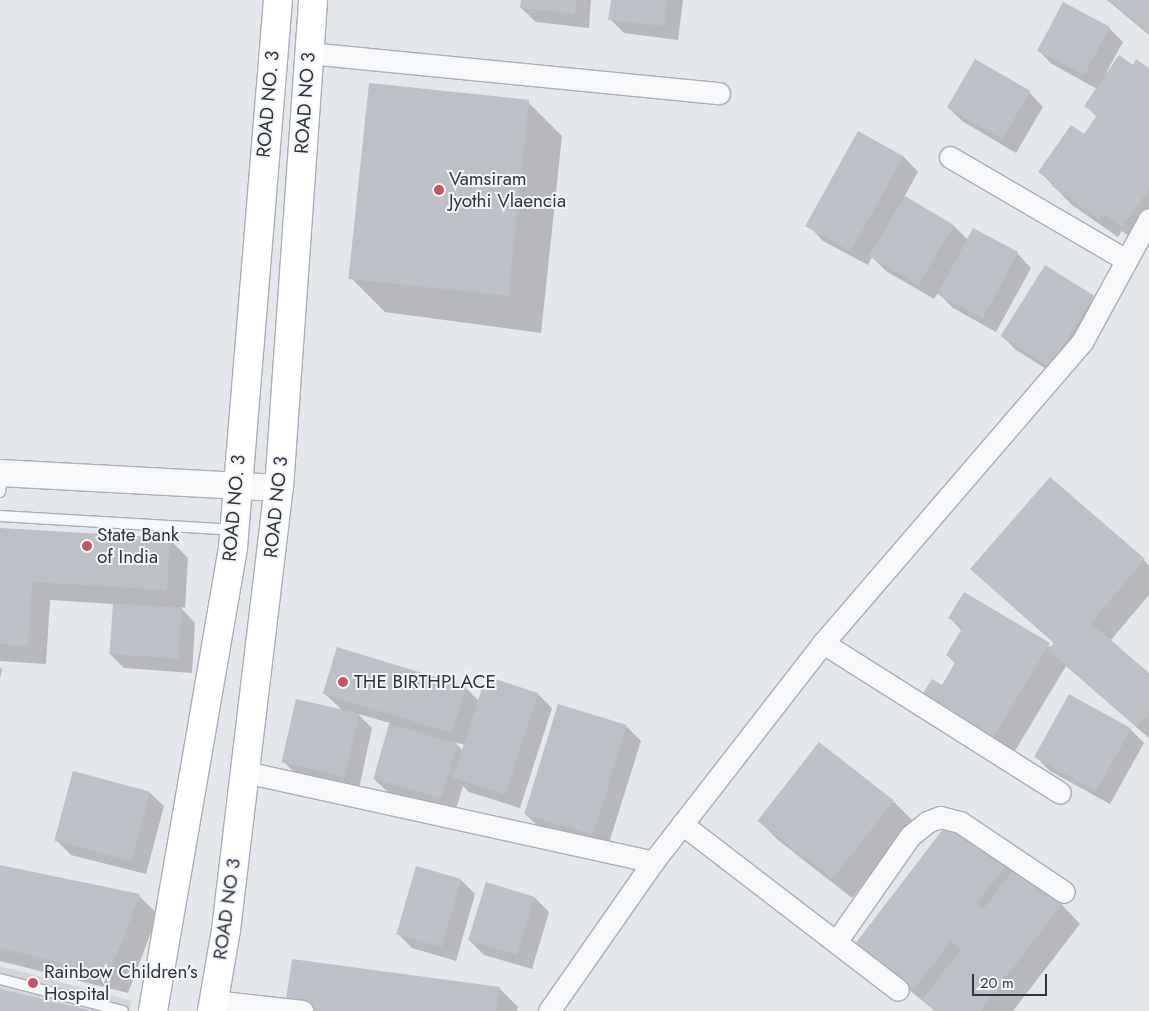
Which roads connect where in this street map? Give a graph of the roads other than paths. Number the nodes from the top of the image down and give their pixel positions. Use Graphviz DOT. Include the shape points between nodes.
graph roads {
  1 [pos="278,0"];
  2 [pos="313,0"];
  3 [pos="309,53"];
  4 [pos="719,93"];
  5 [pos="950,157"];
  6 [pos="1149,219"];
  7 [pos="1126,260"];
  8 [pos="1,480"];
  9 [pos="237,485"];
  10 [pos="279,488"];
  11 [pos="0,516"];
  12 [pos="234,530"];
  13 [pos="823,643"];
  14 [pos="245,772"];
  15 [pos="1060,793"];
  16 [pos="682,824"];
  17 [pos="653,862"];
  18 [pos="1064,892"];
  19 [pos="836,942"];
  20 [pos="0,979"];
  21 [pos="898,990"];
  22 [pos="213,1006"];
  23 [pos="118,1010"];
  24 [pos="153,1011"];
  25 [pos="302,1011"];
  26 [pos="549,1011"];
  1 -- 9 [label="main road, ROAD NO. 3"];
  2 -- 3 [label="main road, ROAD NO 3"];
  3 -- 4 [label="street"];
  3 -- 10 [label="main road, ROAD NO 3"];
  5 -- 7 [label="street"];
  6 -- 7 [label="street"];
  7 -- 13 [label="street" via="1082,342"];
  8 -- 9 [label="street"];
  9 -- 10 [label="street"];
  9 -- 12 [label="main road, ROAD NO. 3"];
  10 -- 14 [label="main road, ROAD NO 3"];
  11 -- 12 [label="lane"];
  12 -- 24 [label="main road, ROAD NO. 3"];
  13 -- 15 [label="street"];
  13 -- 16 [label="street"];
  14 -- 17 [label="street"];
  14 -- 22 [label="main road, ROAD NO 3"];
  16 -- 17 [label="street"];
  16 -- 19 [label="street"];
  17 -- 26 [label="street"];
  18 -- 19 [label="street" via="960,822 940,818 927,822 910,836"];
  19 -- 21 [label="street"];
  20 -- 23 [label="lane"];
  22 -- 25 [label="street"];
}
